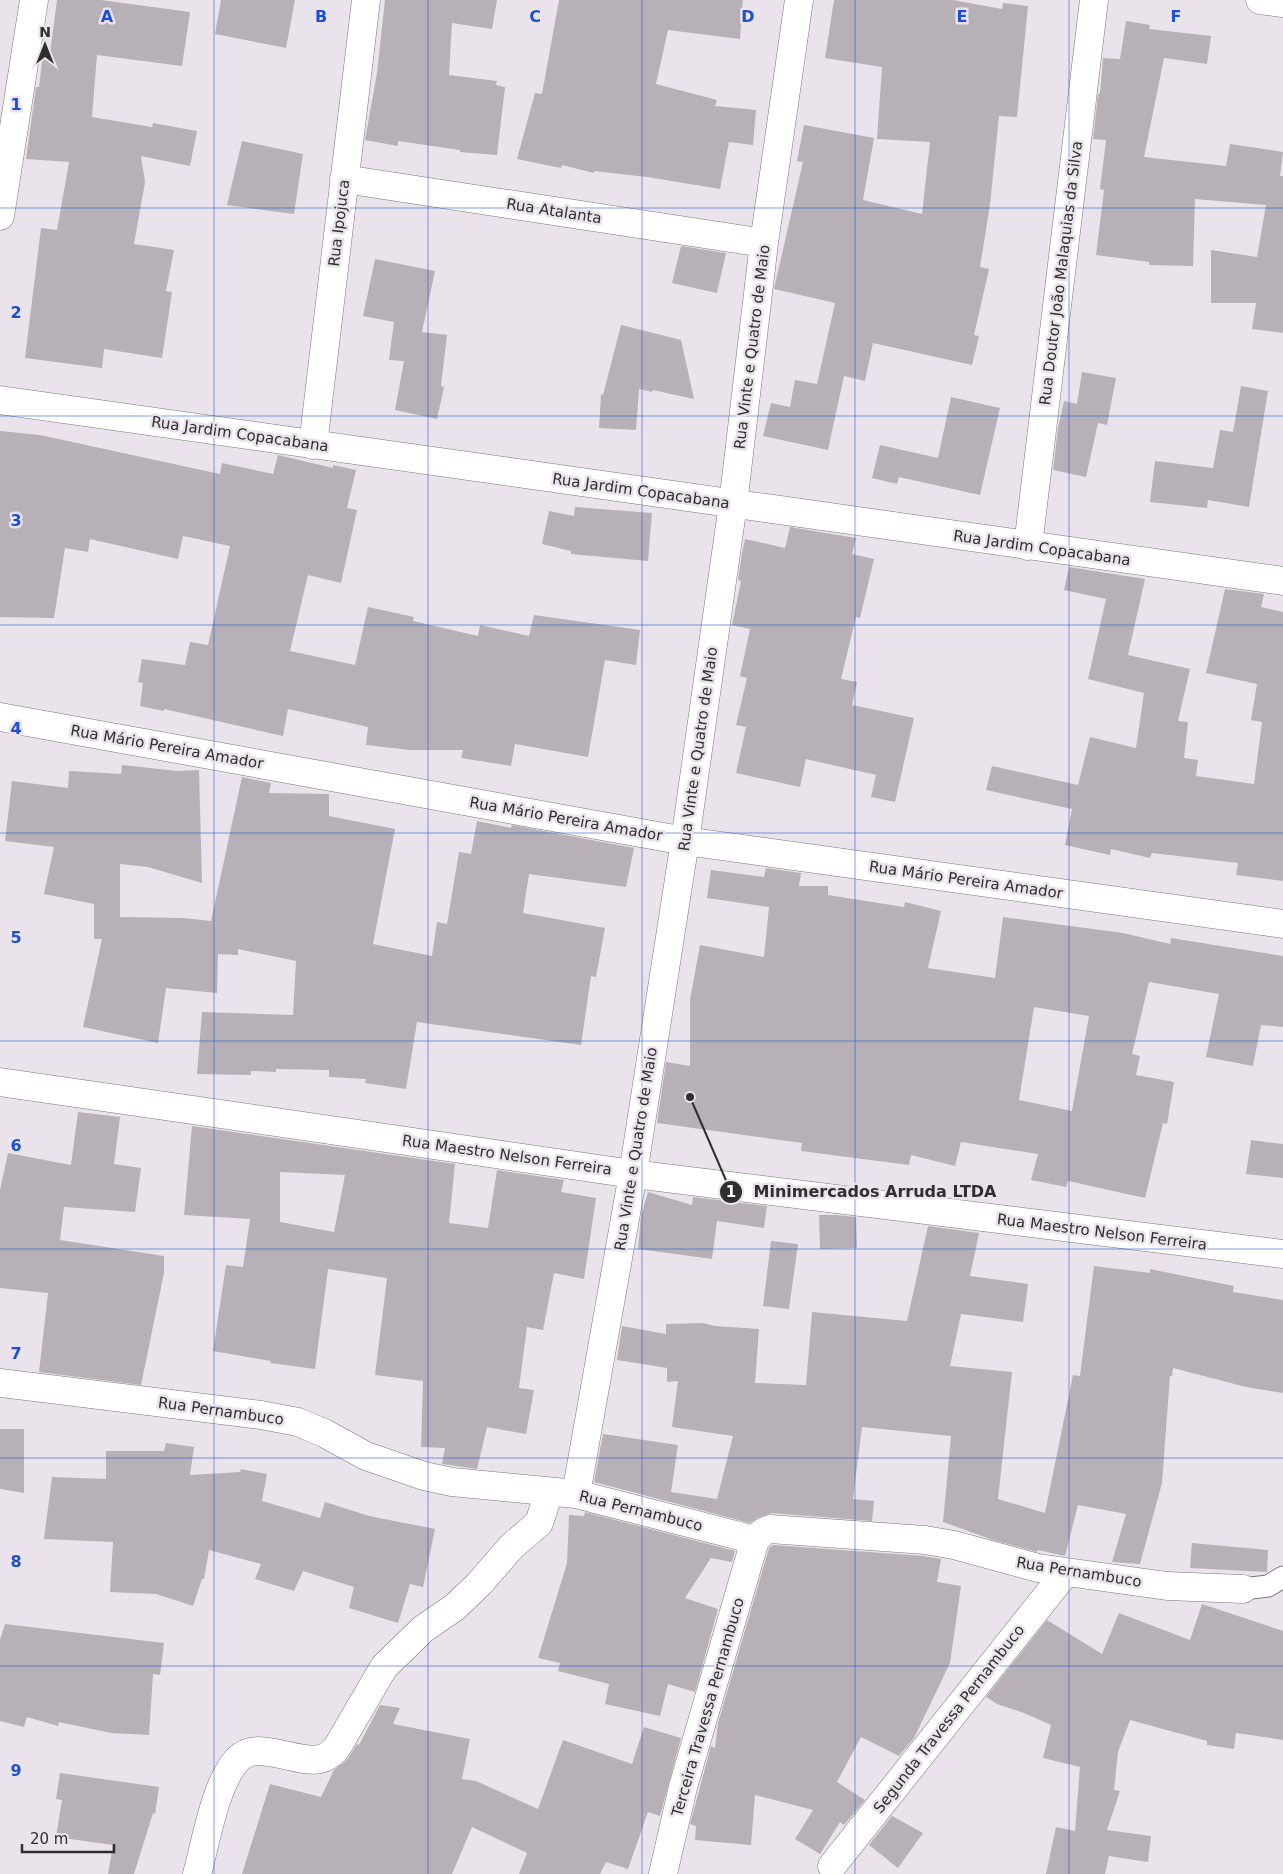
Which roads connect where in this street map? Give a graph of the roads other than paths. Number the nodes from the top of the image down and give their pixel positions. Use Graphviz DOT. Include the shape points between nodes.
graph roads {
  1 [pos="34,0"];
  2 [pos="366,0"];
  3 [pos="798,0"];
  4 [pos="1094,0"];
  5 [pos="1260,0"];
  6 [pos="1283,3"];
  7 [pos="344,179"];
  8 [pos="0,216"];
  9 [pos="764,243"];
  10 [pos="0,400"];
  11 [pos="313,445"];
  12 [pos="733,504"];
  13 [pos="1028,546"];
  14 [pos="1283,581"];
  15 [pos="0,717"];
  16 [pos="685,841"];
  17 [pos="1283,924"];
  18 [pos="0,1082"];
  19 [pos="633,1174"];
  20 [pos="1283,1254"];
  21 [pos="0,1383"];
  22 [pos="549,1492"];
  23 [pos="576,1494"];
  24 [pos="755,1540"];
  25 [pos="1066,1572"];
  26 [pos="1283,1577"];
  27 [pos="1243,1589"];
  28 [pos="832,1866"];
  29 [pos="197,1874"];
  30 [pos="663,1874"];
  1 -- 8 [label="street"];
  2 -- 7 [label="street, Rua Ipojuca"];
  3 -- 9 [label="street, Rua Vinte e Quatro de Maio"];
  4 -- 13 [label="street, Rua Doutor João Malaquias da Silva"];
  5 -- 6 [label="street"];
  7 -- 9 [label="street, Rua Atalanta"];
  7 -- 11 [label="street, Rua Ipojuca"];
  9 -- 12 [label="street, Rua Vinte e Quatro de Maio"];
  10 -- 11 [label="street, Rua Jardim Copacabana"];
  11 -- 12 [label="street, Rua Jardim Copacabana"];
  12 -- 13 [label="street, Rua Jardim Copacabana"];
  12 -- 16 [label="street, Rua Vinte e Quatro de Maio"];
  13 -- 14 [label="street, Rua Jardim Copacabana"];
  15 -- 16 [label="street, Rua Mário Pereira Amador"];
  16 -- 17 [label="street, Rua Mário Pereira Amador"];
  16 -- 19 [label="street, Rua Vinte e Quatro de Maio"];
  18 -- 19 [label="street, Rua Maestro Nelson Ferreira"];
  19 -- 20 [label="street, Rua Maestro Nelson Ferreira"];
  19 -- 23 [label="street, Rua Vinte e Quatro de Maio"];
  21 -- 22 [label="street, Rua Pernambuco" via="268,1416 298,1422 366,1456 424,1476"];
  22 -- 23 [label="street, Rua Pernambuco"];
  22 -- 29 [label="street" via="538,1523 455,1607 423,1629 384,1667 336,1749 320,1760 259,1751 247,1752 239,1758 227,1774 216,1802"];
  23 -- 24 [label="street, Rua Pernambuco"];
  24 -- 25 [label="street, Rua Pernambuco" via="770,1529 925,1540"];
  24 -- 30 [label="street, Terceira Travessa Pernambuco" via="683,1787"];
  25 -- 27 [label="street, Rua Pernambuco" via="1167,1586"];
  25 -- 28 [label="street, Segunda Travessa Pernambuco"];
  26 -- 27 [label="street, Rua Pernambuco" via="1268,1586"];
}
